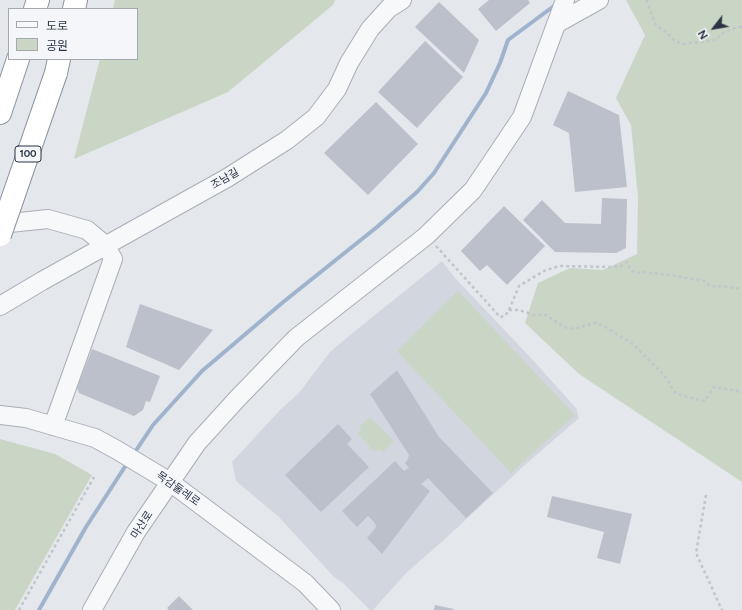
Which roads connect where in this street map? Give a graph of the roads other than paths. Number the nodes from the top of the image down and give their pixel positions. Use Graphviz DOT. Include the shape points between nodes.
graph roads {
  1 [pos="600,0"];
  2 [pos="395,3"];
  3 [pos="561,12"];
  4 [pos="18,60"];
  5 [pos="58,66"];
  6 [pos="3,105"];
  7 [pos="0,224"];
  8 [pos="0,235"];
  9 [pos="105,245"];
  10 [pos="0,306"];
  11 [pos="0,415"];
  12 [pos="53,426"];
  13 [pos="170,482"];
  14 [pos="92,610"];
  15 [pos="331,610"];
  1 -- 3 [label="street"];
  2 -- 9 [label="street, 조남길" via="370,29 349,63 337,89 316,117 287,140 227,178"];
  3 -- 13 [label="street, 마산로" via="522,117 473,190 426,236 296,338 197,443"];
  4 -- 6 [label="highway"];
  5 -- 8 [label="highway, 100, bridge"];
  7 -- 9 [label="street" via="48,219 87,230"];
  9 -- 10 [label="street, 조남길"];
  9 -- 12 [label="street" via="113,259"];
  11 -- 12 [label="street, 목감둘레로" via="26,418"];
  12 -- 13 [label="street, 목감둘레로" via="95,438"];
  13 -- 14 [label="street, 마산로" via="136,532"];
  13 -- 15 [label="street, 목감둘레로" via="305,583"];
}
